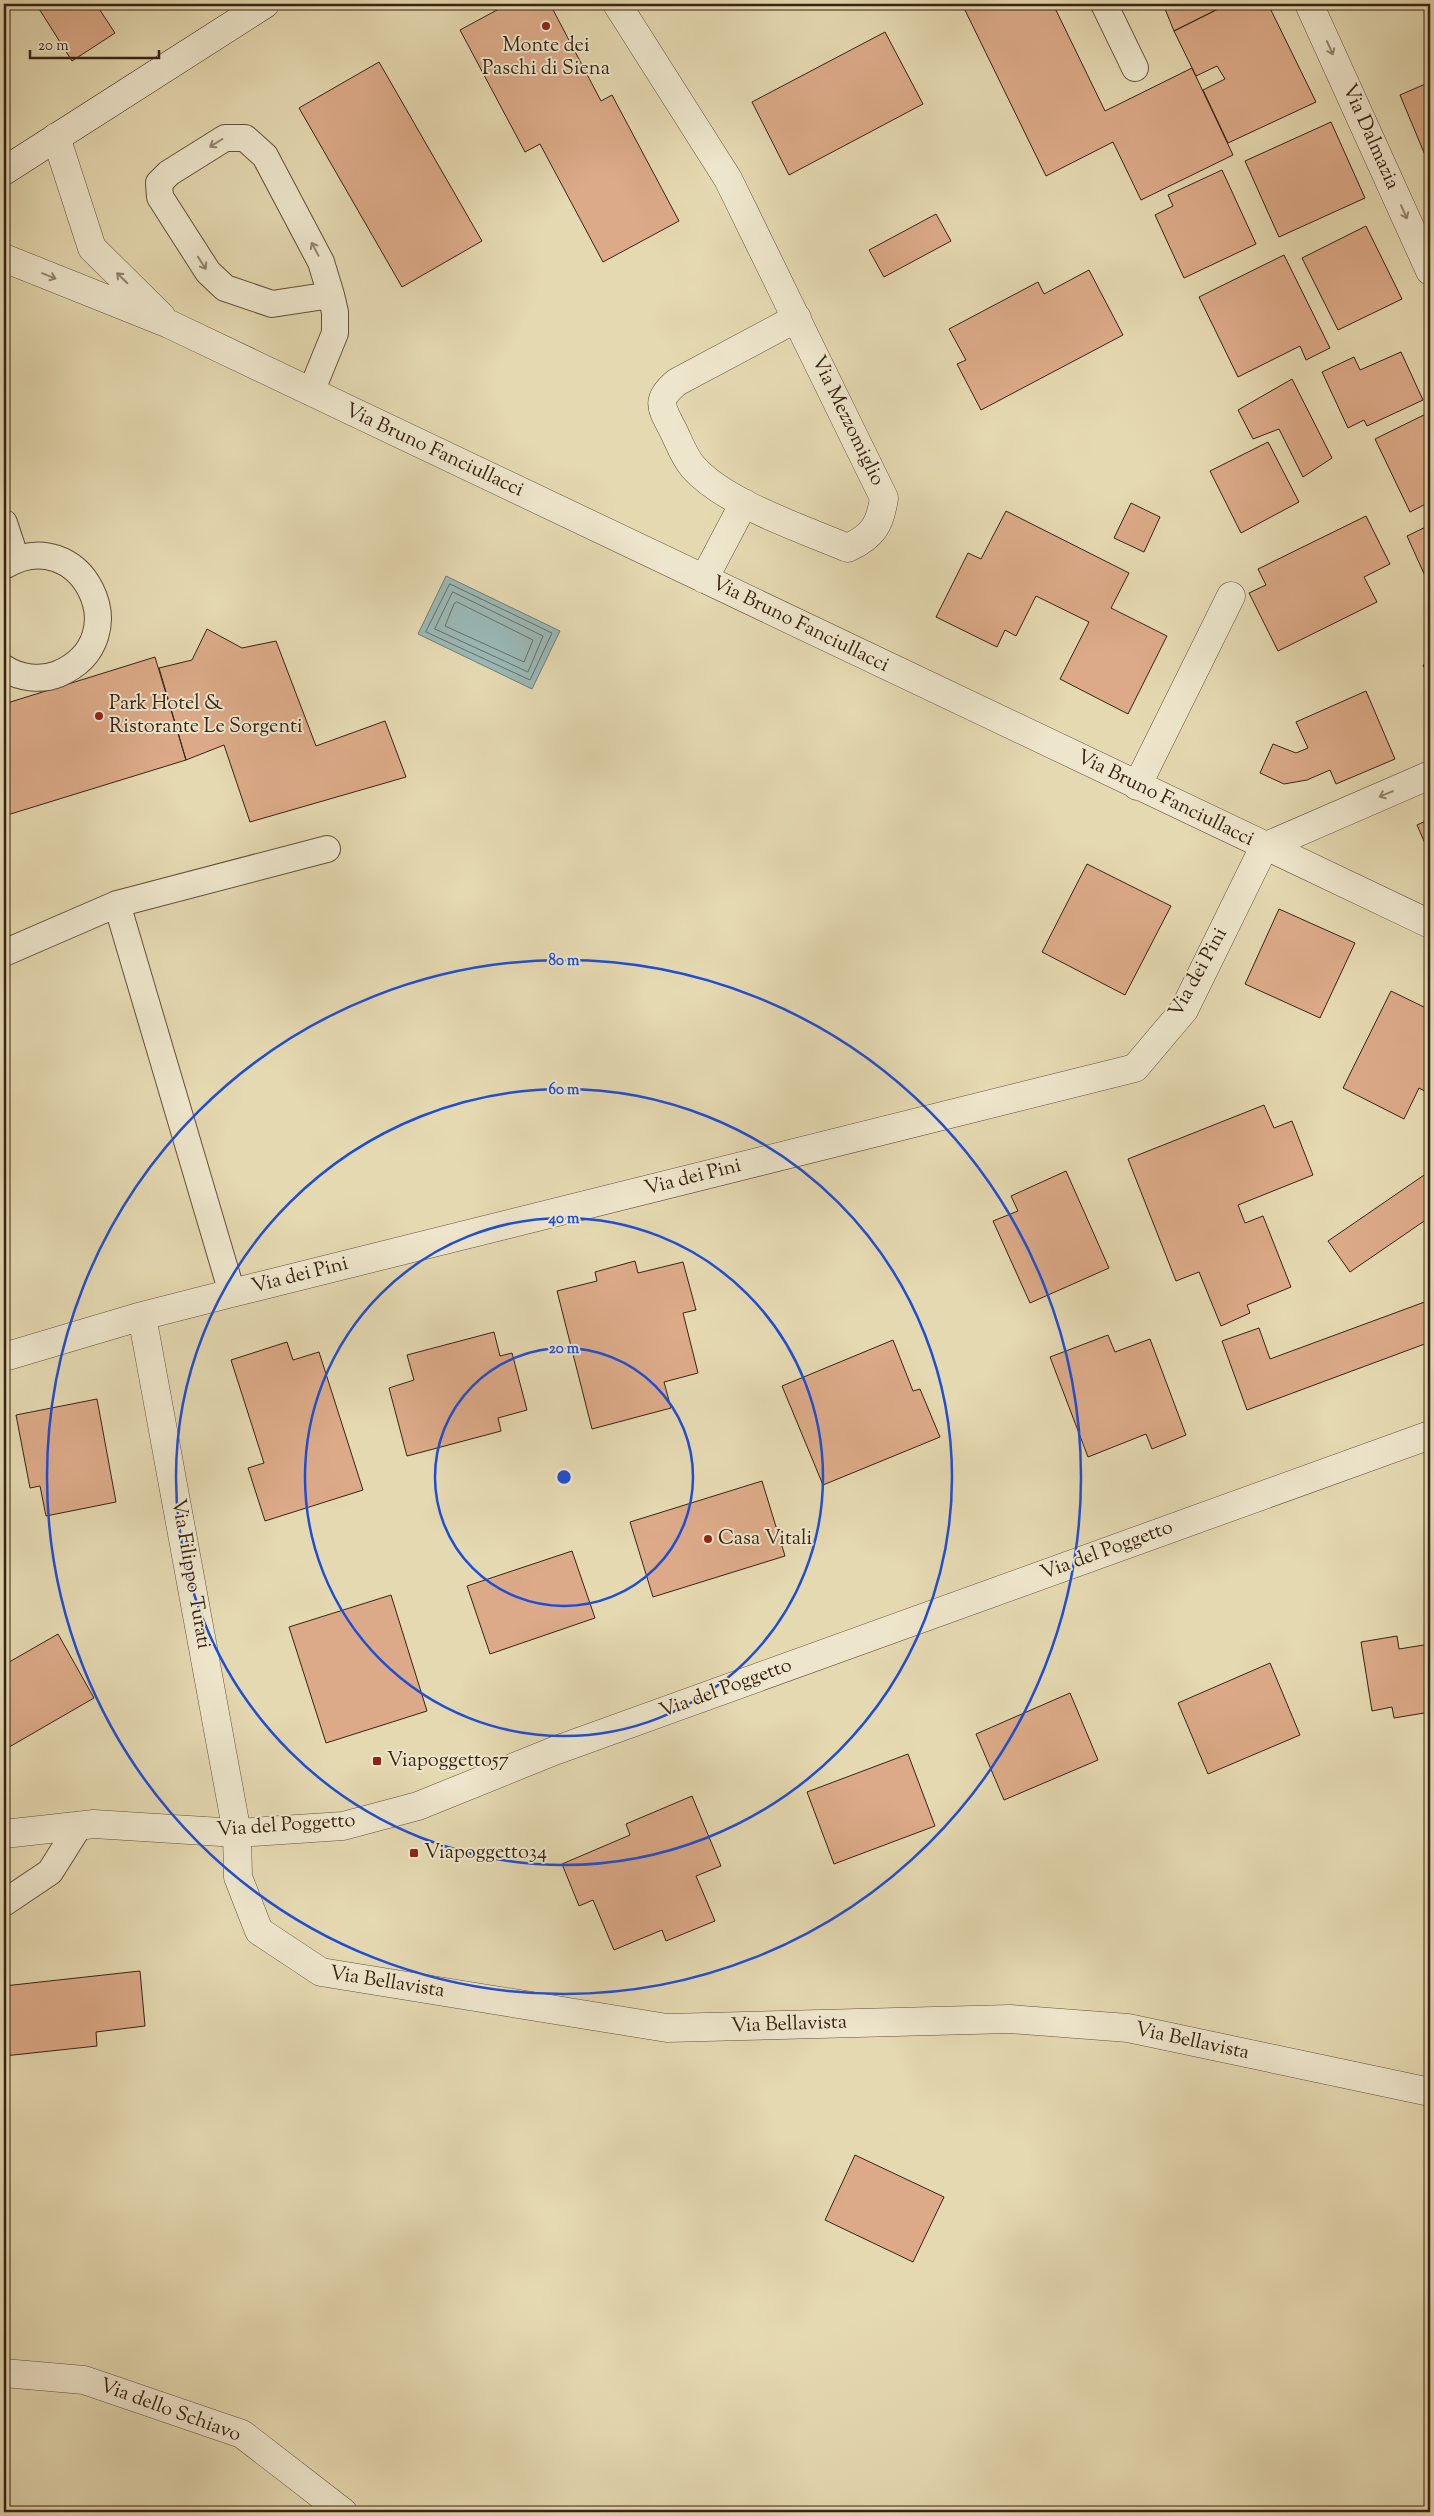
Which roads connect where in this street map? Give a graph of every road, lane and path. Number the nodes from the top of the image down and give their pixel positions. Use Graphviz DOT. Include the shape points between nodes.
graph roads {
  1 [pos="265,4"];
  2 [pos="617,4"];
  3 [pos="1104,4"];
  4 [pos="1310,4"];
  5 [pos="1135,68"];
  6 [pos="56,136"];
  7 [pos="4,170"];
  8 [pos="4,258"];
  9 [pos="1430,271"];
  10 [pos="331,295"];
  11 [pos="797,318"];
  12 [pos="169,324"];
  13 [pos="310,392"];
  14 [pos="744,503"];
  15 [pos="4,523"];
  16 [pos="10,562"];
  17 [pos="704,579"];
  18 [pos="1231,596"];
  19 [pos="4,668"];
  20 [pos="1430,775"];
  21 [pos="1137,786"];
  22 [pos="1264,847"];
  23 [pos="327,849"];
  24 [pos="117,904"];
  25 [pos="1430,924"];
  26 [pos="4,953"];
  27 [pos="232,1293"];
  28 [pos="142,1316"];
  29 [pos="4,1357"];
  30 [pos="1430,1435"];
  31 [pos="79,1826"];
  32 [pos="237,1833"];
  33 [pos="4,1834"];
  34 [pos="4,1903"];
  35 [pos="1430,2092"];
  36 [pos="4,2373"];
  37 [pos="343,2512"];
  1 -- 6 [label="street"];
  2 -- 11 [label="street, Via Mezzomiglio" via="728,180"];
  3 -- 5 [label="lane"];
  4 -- 9 [label="street, Via Dalmazia, one-way"];
  6 -- 7 [label="street"];
  12 -- 6 [label="street, Via Bruno Fanciullacci, one-way" via="92,248"];
  8 -- 12 [label="street, Via Bruno Fanciullacci, one-way"];
  10 -- 10 [label="lane, one-way" via="321,262 265,156 245,138 225,138 169,173 160,184 160,196 208,272 225,288 272,304"];
  10 -- 13 [label="lane" via="335,333"];
  11 -- 14 [label="street, Via Mezzomiglio" via="677,382 664,393 661,407 692,466 708,482"];
  11 -- 14 [label="street, Via Mezzomiglio" via="884,498 880,520 864,540 848,548"];
  12 -- 13 [label="street, Via Bruno Fanciullacci"];
  13 -- 17 [label="street, Via Bruno Fanciullacci"];
  14 -- 17 [label="street"];
  15 -- 16 [label="lane"];
  16 -- 19 [label="lane" via="36,555 55,558 73,567 88,582 96,599 98,619 94,638 85,656 70,669 51,677 31,678"];
  17 -- 21 [label="street, Via Bruno Fanciullacci"];
  18 -- 21 [label="street"];
  20 -- 22 [label="street, one-way"];
  21 -- 22 [label="street, Via Bruno Fanciullacci"];
  22 -- 25 [label="street, Via Bruno Fanciullacci"];
  22 -- 27 [label="street, Via dei Pini" via="1184,1010 1135,1068"];
  23 -- 24 [label="lane"];
  24 -- 26 [label="lane"];
  24 -- 27 [label="lane"];
  27 -- 28 [label="street, Via dei Pini"];
  28 -- 29 [label="street, Via dei Pini"];
  28 -- 32 [label="street, Via Filippo Turati"];
  30 -- 32 [label="street, Via del Poggetto" via="554,1751 418,1806 343,1826"];
  31 -- 32 [label="street, Via del Poggetto" via="94,1824"];
  31 -- 33 [label="street, Via del Poggetto"];
  31 -- 34 [label="lane" via="50,1872"];
  32 -- 35 [label="street, Via Bellavista" via="238,1877 260,1931 320,1972 667,2028 1010,2019 1128,2028"];
  36 -- 37 [label="street, Via dello Schiavo" via="84,2380 242,2434"];
}
